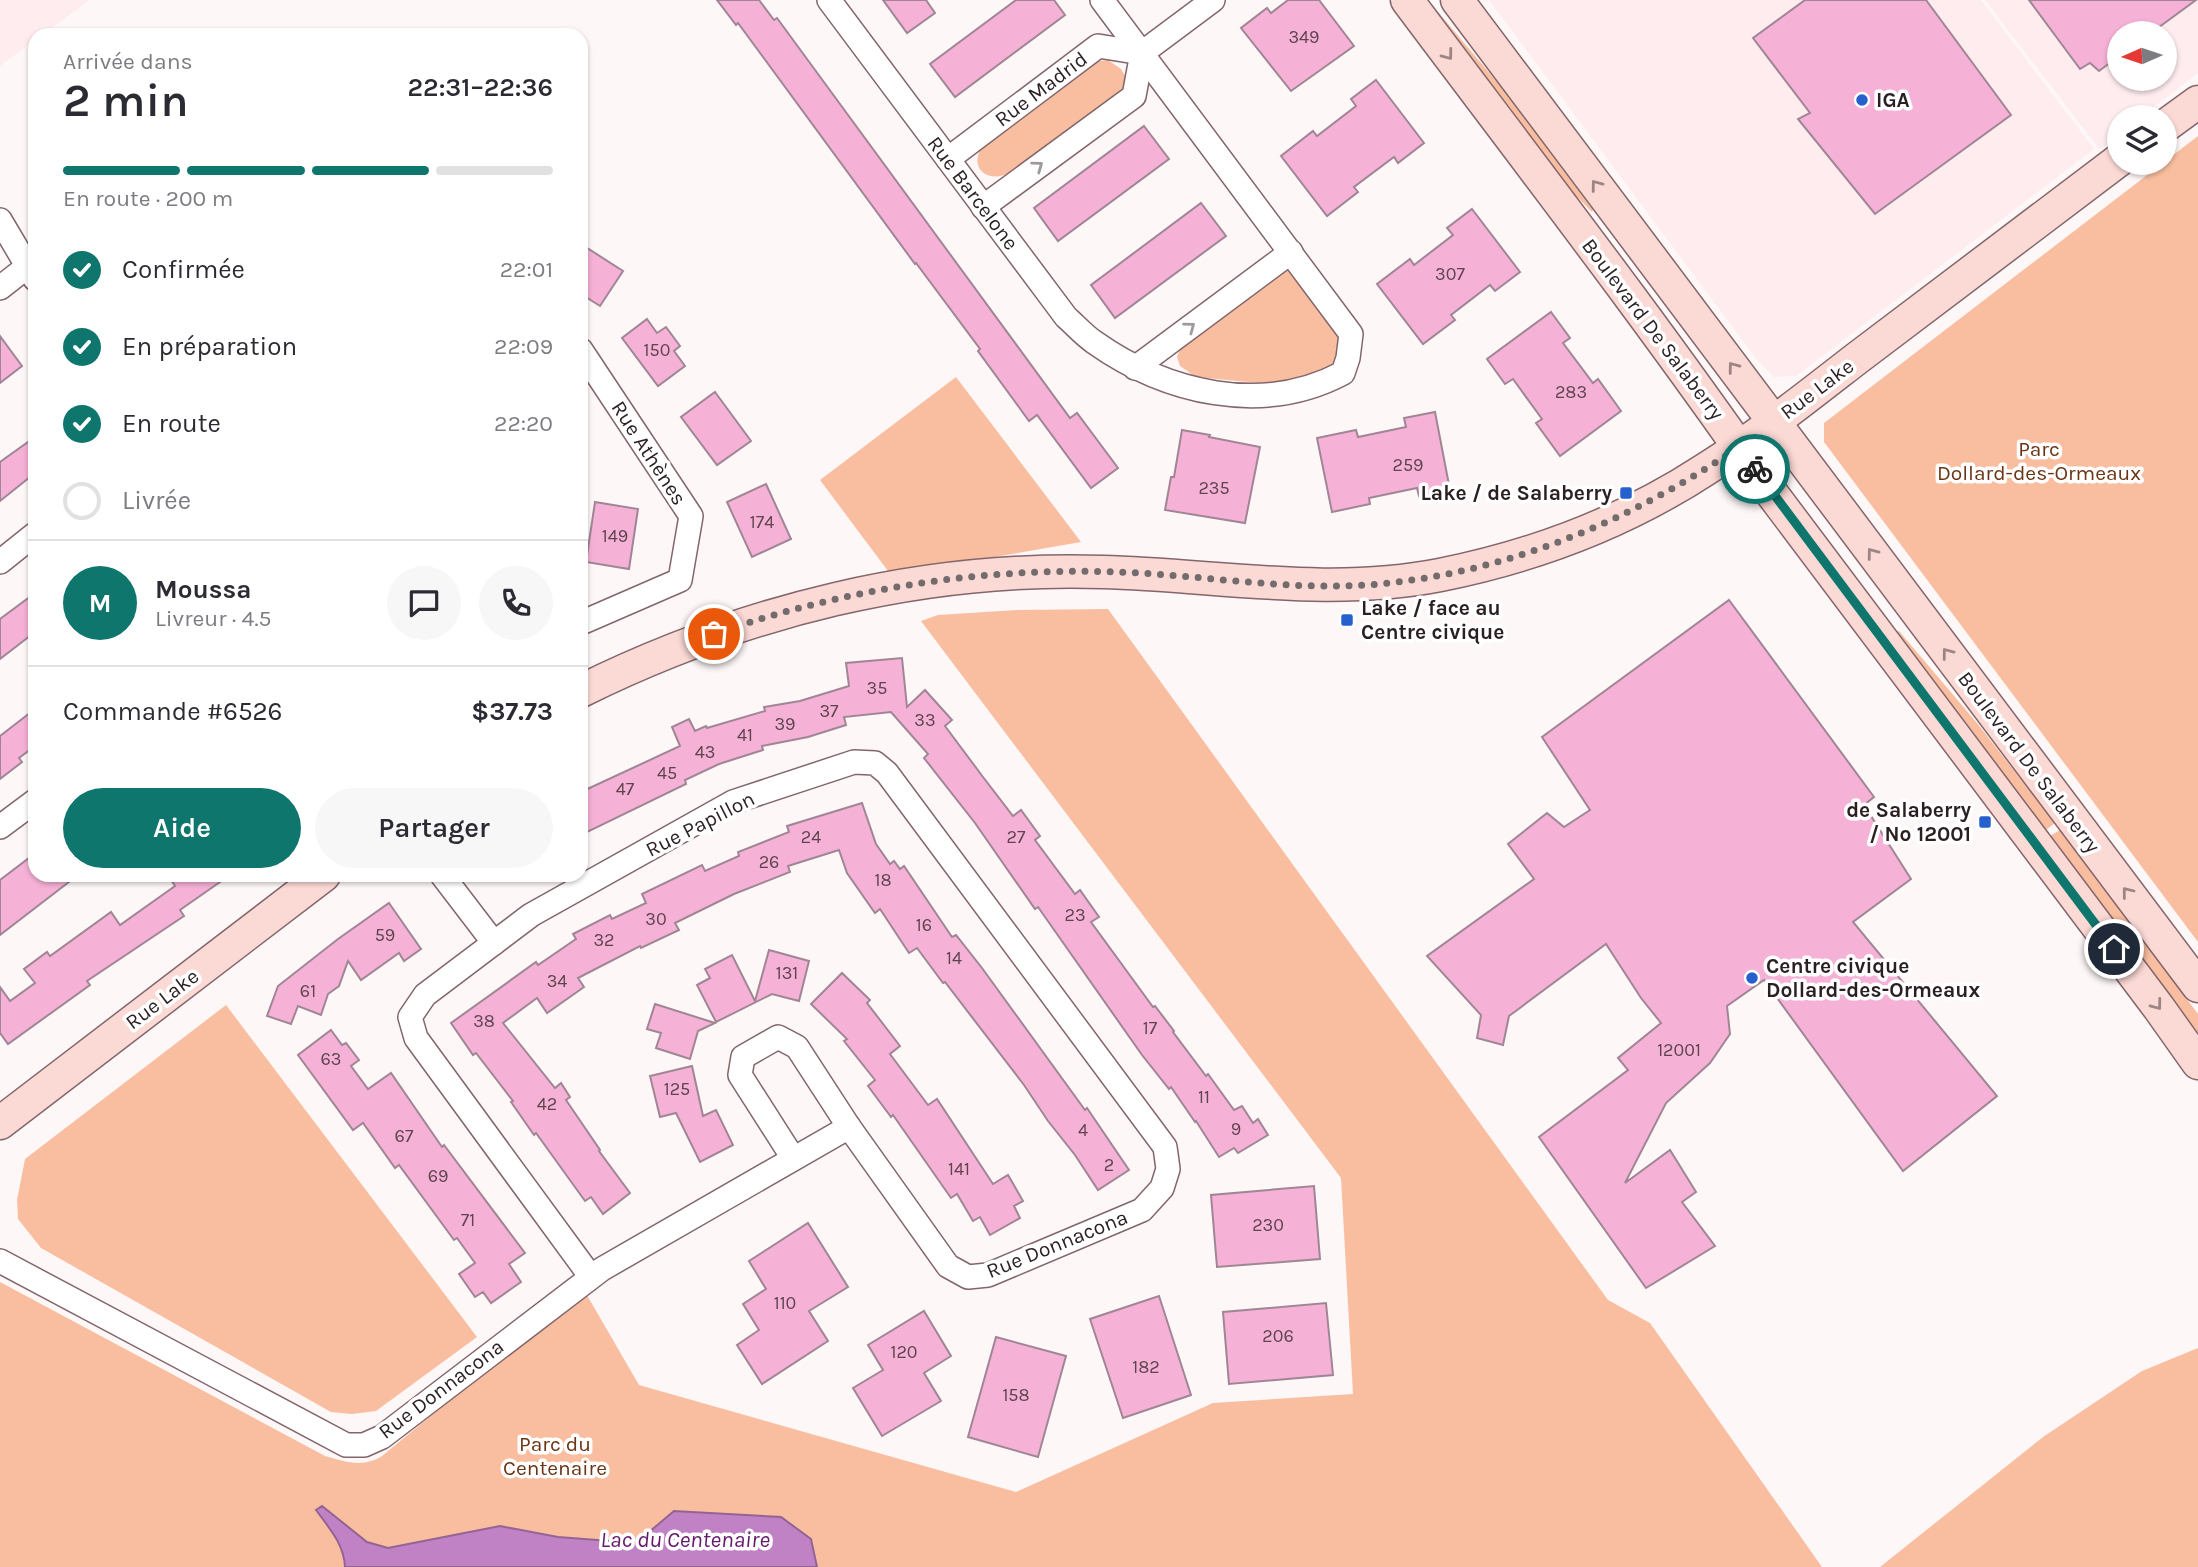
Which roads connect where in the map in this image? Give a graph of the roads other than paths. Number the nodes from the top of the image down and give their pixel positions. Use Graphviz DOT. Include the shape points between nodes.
graph roads {
  1 [pos="829,0"];
  2 [pos="1102,0"];
  3 [pos="1213,0"];
  4 [pos="1407,0"];
  5 [pos="1457,0"];
  6 [pos="1142,53"];
  7 [pos="2198,102"];
  8 [pos="2177,118"];
  9 [pos="948,159"];
  10 [pos="2107,169"];
  11 [pos="983,206"];
  12 [pos="0,220"];
  13 [pos="1291,252"];
  14 [pos="28,266"];
  15 [pos="28,274"];
  16 [pos="0,288"];
  17 [pos="588,361"];
  18 [pos="1135,368"];
  19 [pos="1774,422"];
  20 [pos="1739,447"];
  21 [pos="28,540"];
  22 [pos="0,562"];
  23 [pos="588,620"];
  24 [pos="588,688"];
  25 [pos="28,805"];
  26 [pos="0,827"];
  27 [pos="315,882"];
  28 [pos="447,882"];
  29 [pos="494,943"];
  30 [pos="2198,986"];
  31 [pos="2198,1063"];
  32 [pos="0,1123"];
  33 [pos="849,1127"];
  34 [pos="793,1158"];
  35 [pos="1162,1188"];
  36 [pos="0,1261"];
  37 [pos="591,1277"];
  1 -- 9 [label="street, Rue Barcelone"];
  2 -- 6 [label="street, Rue Barcelone"];
  3 -- 6 [label="street"];
  4 -- 20 [label="street, Boulevard De Salaberry, one-way"];
  19 -- 5 [label="street, Boulevard De Salaberry, one-way"];
  6 -- 9 [label="street, Rue Madrid" via="1098,46"];
  11 -- 6 [label="street, one-way" via="1134,96"];
  6 -- 13 [label="street, Rue Barcelone"];
  7 -- 8 [label="street"];
  9 -- 11 [label="street, Rue Barcelone"];
  10 -- 19 [label="street, Rue Lake"];
  11 -- 18 [label="street, Rue Barcelone" via="1066,317 1092,341"];
  12 -- 14 [label="street"];
  18 -- 13 [label="street, one-way"];
  13 -- 18 [label="street, Rue Barcelone" via="1351,334 1343,373 1278,396 1228,395 1188,388"];
  15 -- 16 [label="street"];
  17 -- 23 [label="street, Rue Athènes" via="691,516 680,580"];
  19 -- 20 [label="street, Rue Lake"];
  30 -- 19 [label="street, Boulevard De Salaberry, one-way"];
  20 -- 24 [label="street, Rue Lake" via="1669,492 1606,523 1537,550 1453,572 1347,585 1092,571 935,581 842,597 760,619 657,656"];
  20 -- 31 [label="street, Boulevard De Salaberry, one-way"];
  21 -- 22 [label="street"];
  25 -- 26 [label="street"];
  27 -- 32 [label="street, Rue Lake"];
  28 -- 29 [label="street"];
  29 -- 35 [label="street, Rue Papillon" via="531,915 733,802 854,762 875,763 887,773 1165,1147 1168,1168"];
  29 -- 37 [label="street, Rue Papillon" via="425,995 410,1017 416,1038"];
  33 -- 34 [label="street, Rue Donnacona"];
  33 -- 34 [label="street, Rue Donnacona" via="797,1047 778,1037 743,1057 740,1075"];
  33 -- 35 [label="street, Rue Donnacona" via="948,1266 968,1277 988,1276 1142,1210"];
  34 -- 37 [label="street, Rue Donnacona"];
  36 -- 37 [label="street, Rue Donnacona" via="346,1445 364,1445 382,1437"];
}
